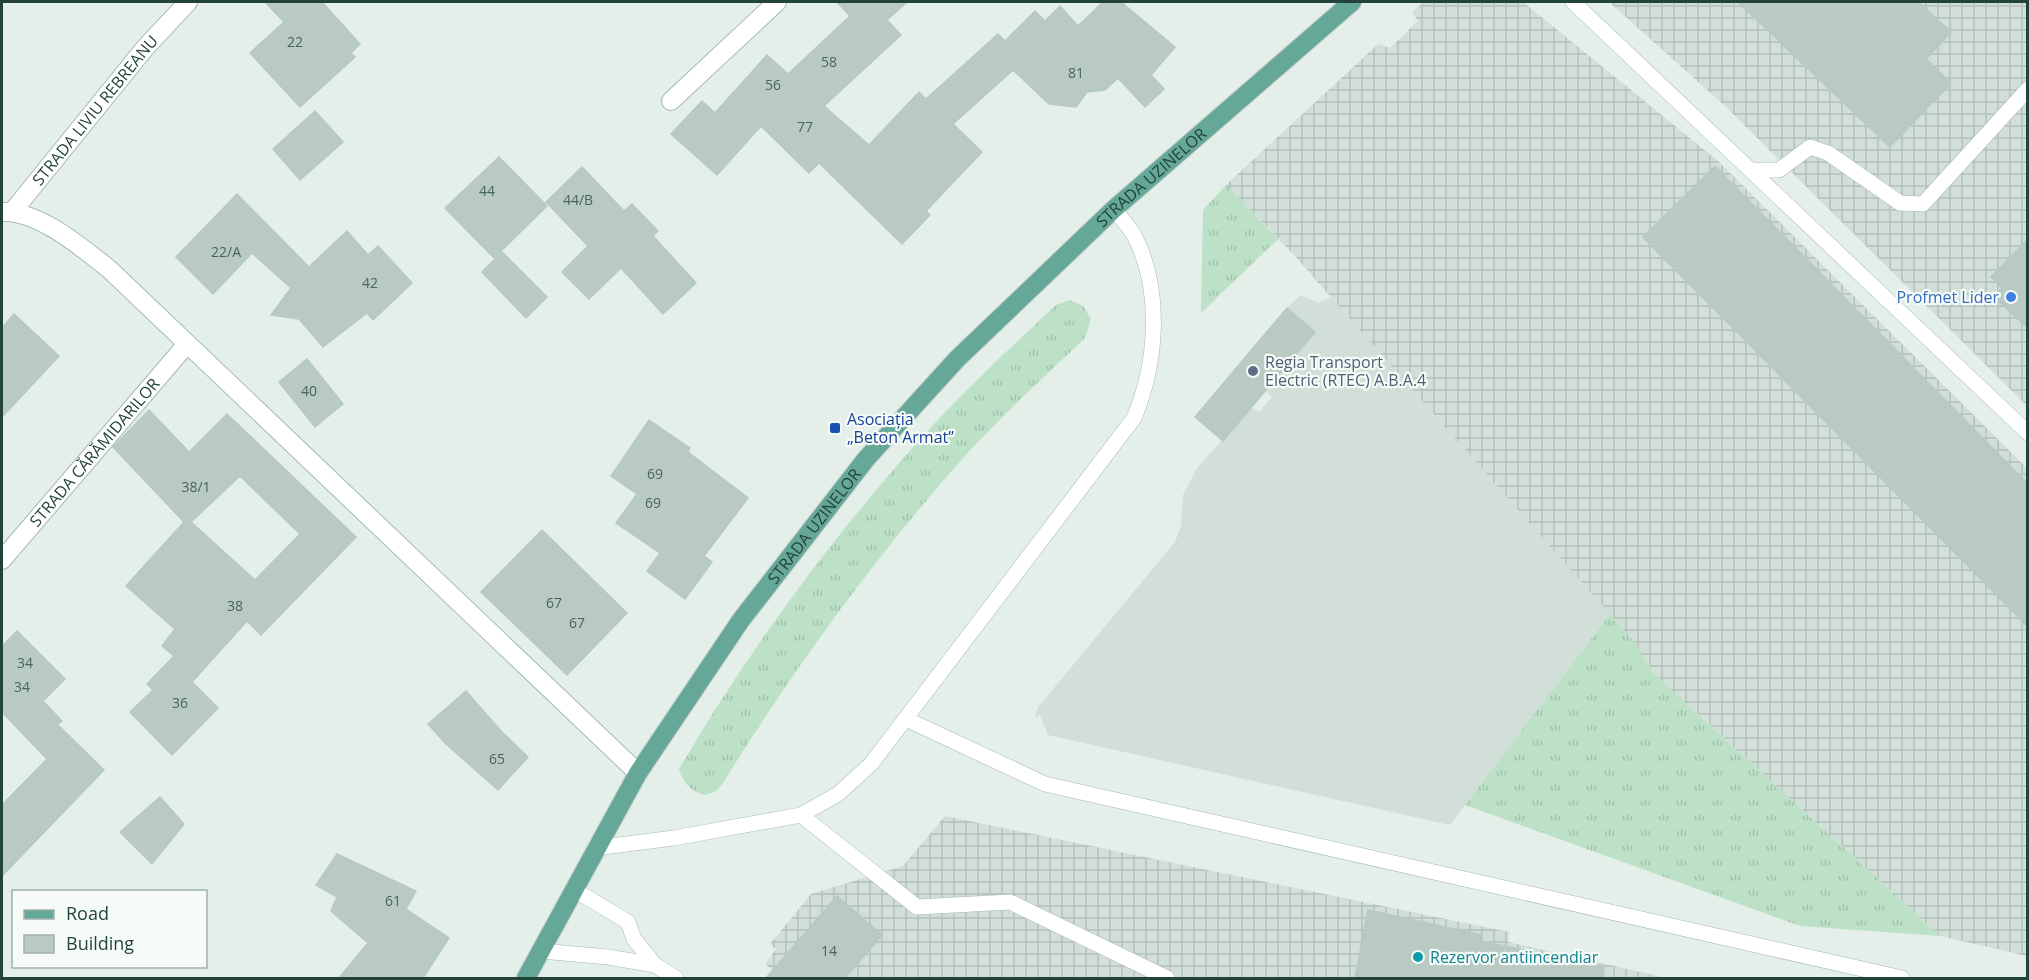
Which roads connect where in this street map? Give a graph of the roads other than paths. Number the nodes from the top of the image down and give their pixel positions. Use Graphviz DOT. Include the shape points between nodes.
graph roads {
  1 [pos="188,2"];
  2 [pos="777,2"];
  3 [pos="1352,2"];
  4 [pos="1573,2"];
  5 [pos="2028,89"];
  6 [pos="671,101"];
  7 [pos="1753,170"];
  8 [pos="1114,209"];
  9 [pos="8,211"];
  10 [pos="187,344"];
  11 [pos="2028,433"];
  12 [pos="2,560"];
  13 [pos="906,719"];
  14 [pos="638,773"];
  15 [pos="801,815"];
  16 [pos="595,848"];
  17 [pos="573,889"];
  18 [pos="541,951"];
  19 [pos="655,965"];
  20 [pos="526,978"];
  21 [pos="676,978"];
  22 [pos="1167,978"];
  23 [pos="1902,978"];
  1 -- 9 [label="street, STRADA LIVIU REBREANU"];
  2 -- 6 [label="street"];
  3 -- 8 [label="main road, STRADA UZINELOR"];
  4 -- 7 [label="lane"];
  5 -- 7 [label="lane" via="1923,204 1900,203 1828,153 1810,147 1779,170"];
  7 -- 11 [label="lane"];
  8 -- 13 [label="lane" via="1135,237 1147,268 1153,343 1146,390 1134,417"];
  8 -- 14 [label="main road, STRADA UZINELOR" via="957,359 866,459 741,620"];
  9 -- 10 [label="street" via="63,233 109,269"];
  10 -- 12 [label="street, STRADA CĂRĂMIDARILOR"];
  10 -- 14 [label="street"];
  13 -- 15 [label="lane" via="871,764 838,795"];
  13 -- 23 [label="lane" via="1045,784"];
  14 -- 16 [label="main road, STRADA UZINELOR"];
  15 -- 16 [label="lane"];
  15 -- 22 [label="lane" via="917,907 1010,902"];
  16 -- 17 [label="main road, STRADA UZINELOR"];
  17 -- 18 [label="main road, STRADA UZINELOR"];
  17 -- 19 [label="lane" via="628,922 634,939"];
  18 -- 19 [label="lane"];
  18 -- 20 [label="main road, STRADA UZINELOR"];
  19 -- 21 [label="lane"];
}
